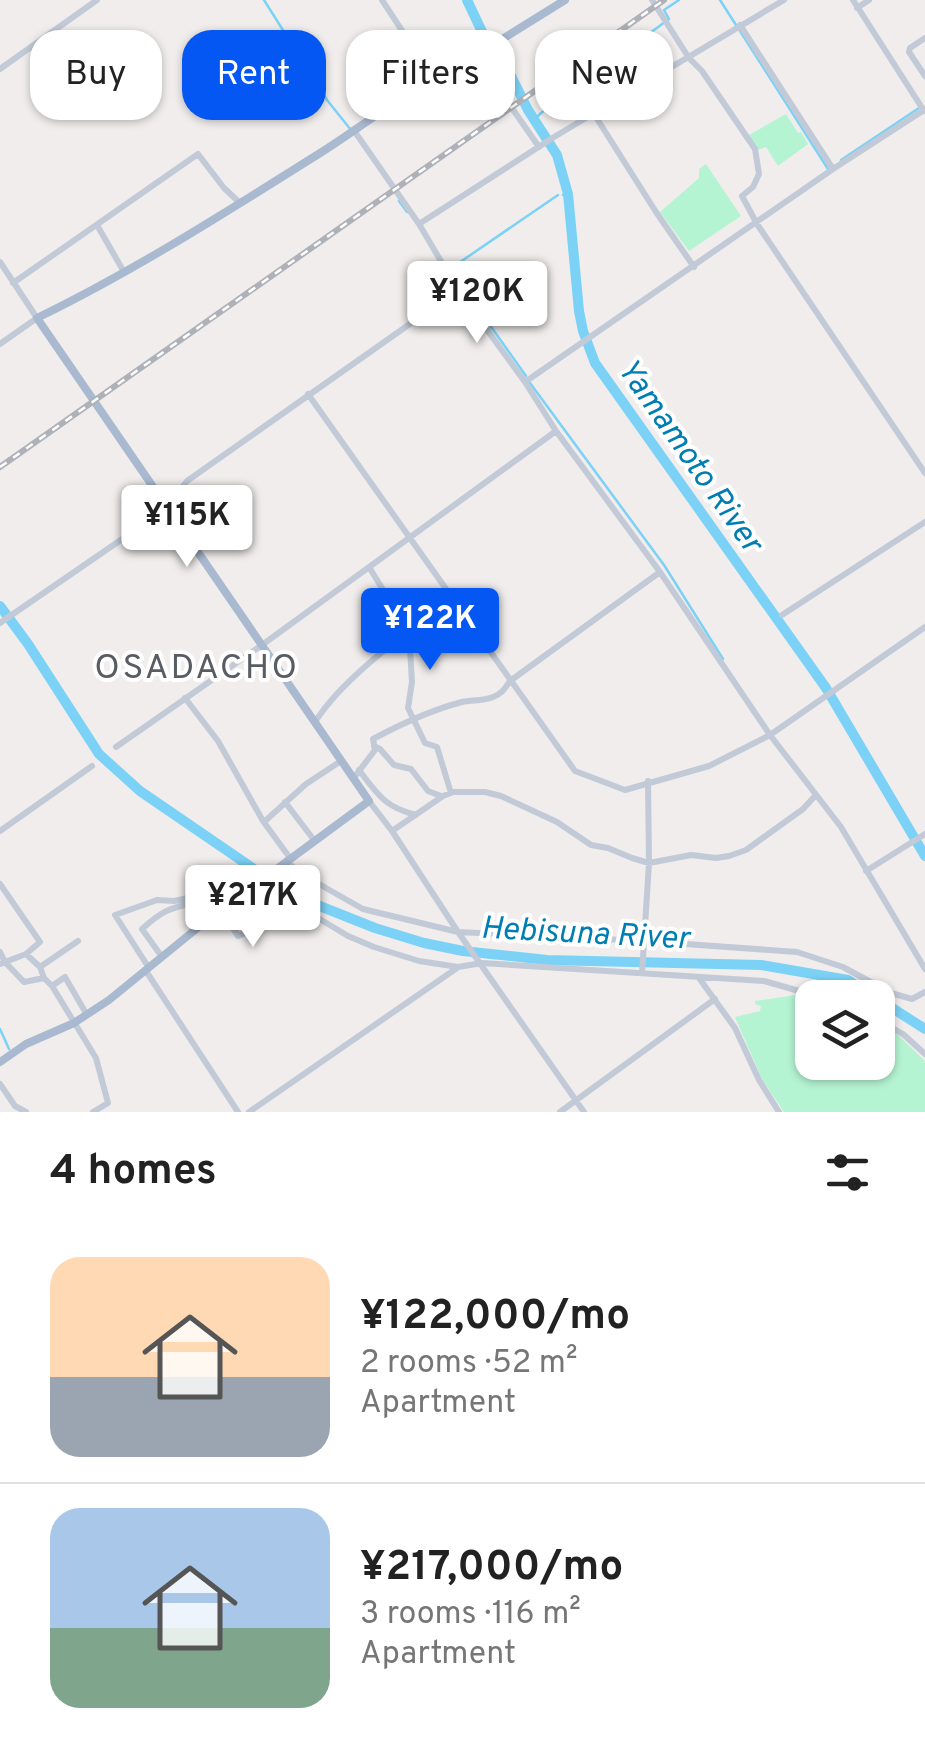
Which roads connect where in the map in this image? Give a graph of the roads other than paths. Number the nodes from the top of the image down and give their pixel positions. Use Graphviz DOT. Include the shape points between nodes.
graph roads {
  1 [pos="97,0"];
  2 [pos="382,0"];
  3 [pos="565,0"];
  4 [pos="652,0"];
  5 [pos="784,0"];
  6 [pos="869,0"];
  7 [pos="855,4"];
  8 [pos="740,25"];
  9 [pos="402,30"];
  10 [pos="515,32"];
  11 [pos="925,38"];
  12 [pos="689,58"];
  13 [pos="673,67"];
  14 [pos="0,70"];
  15 [pos="925,76"];
  16 [pos="924,111"];
  17 [pos="515,112"];
  18 [pos="372,120"];
  19 [pos="584,120"];
  20 [pos="598,120"];
  21 [pos="355,132"];
  22 [pos="541,147"];
  23 [pos="833,169"];
  24 [pos="240,204"];
  25 [pos="419,224"];
  26 [pos="757,224"];
  27 [pos="97,225"];
  28 [pos="0,262"];
  29 [pos="694,267"];
  30 [pos="124,272"];
  31 [pos="14,283"];
  32 [pos="458,290"];
  33 [pos="37,318"];
  34 [pos="0,344"];
  35 [pos="525,382"];
  36 [pos="308,394"];
  37 [pos="556,431"];
  38 [pos="925,473"];
  39 [pos="166,508"];
  40 [pos="925,522"];
  41 [pos="410,536"];
  42 [pos="368,568"];
  43 [pos="660,572"];
  44 [pos="452,600"];
  45 [pos="782,615"];
  46 [pos="0,623"];
  47 [pos="925,627"];
  48 [pos="408,632"];
  49 [pos="262,645"];
  50 [pos="510,681"];
  51 [pos="186,698"];
  52 [pos="414,719"];
  53 [pos="315,722"];
  54 [pos="770,735"];
  55 [pos="374,746"];
  56 [pos="116,747"];
  57 [pos="341,761"];
  58 [pos="92,766"];
  59 [pos="359,770"];
  60 [pos="353,779"];
  61 [pos="648,782"];
  62 [pos="447,795"];
  63 [pos="815,796"];
  64 [pos="369,800"];
  65 [pos="383,801"];
  66 [pos="286,802"];
  67 [pos="417,816"];
  68 [pos="264,822"];
  69 [pos="0,831"];
  70 [pos="392,831"];
  71 [pos="924,835"];
  72 [pos="314,840"];
  73 [pos="288,859"];
  74 [pos="650,863"];
  75 [pos="236,870"];
  76 [pos="866,871"];
  77 [pos="258,882"];
  78 [pos="0,884"];
  79 [pos="292,903"];
  80 [pos="250,907"];
  81 [pos="222,909"];
  82 [pos="206,921"];
  83 [pos="458,932"];
  84 [pos="78,941"];
  85 [pos="644,941"];
  86 [pos="0,952"];
  87 [pos="26,954"];
  88 [pos="162,957"];
  89 [pos="3,963"];
  90 [pos="482,963"];
  91 [pos="40,967"];
  92 [pos="458,968"];
  93 [pos="925,969"];
  94 [pos="148,970"];
  95 [pos="642,973"];
  96 [pos="698,977"];
  97 [pos="44,978"];
  98 [pos="52,986"];
  99 [pos="795,990"];
  100 [pos="925,992"];
  101 [pos="715,999"];
  102 [pos="87,1015"];
  103 [pos="74,1023"];
  104 [pos="895,1030"];
  105 [pos="925,1054"];
  106 [pos="0,1062"];
  107 [pos="0,1084"];
  108 [pos="576,1100"];
  109 [pos="26,1112"];
  110 [pos="93,1112"];
  111 [pos="238,1112"];
  112 [pos="250,1112"];
  113 [pos="560,1112"];
  114 [pos="584,1112"];
  115 [pos="780,1112"];
  1 -- 14 [label="street"];
  2 -- 9 [label="street"];
  3 -- 10 [label="main road"];
  4 -- 12 [label="street"];
  5 -- 8 [label="street"];
  6 -- 7 [label="street"];
  7 -- 16 [label="street"];
  8 -- 12 [label="street"];
  8 -- 23 [label="street"];
  11 -- 15 [label="street" via="910,52"];
  12 -- 13 [label="street"];
  12 -- 26 [label="street" via="755,148 759,174 742,196"];
  16 -- 23 [label="street"];
  17 -- 22 [label="street"];
  18 -- 21 [label="main road"];
  19 -- 22 [label="street"];
  20 -- 29 [label="street"];
  21 -- 24 [label="main road"];
  21 -- 25 [label="street"];
  22 -- 25 [label="street"];
  23 -- 26 [label="street"];
  24 -- 27 [label="street" via="198,154"];
  24 -- 30 [label="main road"];
  25 -- 32 [label="street"];
  26 -- 29 [label="street"];
  26 -- 38 [label="street"];
  27 -- 30 [label="street"];
  27 -- 31 [label="street"];
  28 -- 31 [label="street"];
  29 -- 35 [label="street"];
  30 -- 33 [label="main road"];
  31 -- 33 [label="street"];
  32 -- 35 [label="street"];
  32 -- 36 [label="street"];
  33 -- 34 [label="street"];
  33 -- 39 [label="main road"];
  35 -- 37 [label="street"];
  36 -- 39 [label="street" via="187,481"];
  36 -- 41 [label="street"];
  37 -- 41 [label="street"];
  37 -- 43 [label="street"];
  39 -- 46 [label="street"];
  39 -- 49 [label="main road"];
  40 -- 45 [label="street"];
  41 -- 42 [label="street"];
  41 -- 44 [label="street"];
  42 -- 48 [label="street"];
  42 -- 49 [label="street"];
  43 -- 50 [label="street"];
  43 -- 54 [label="street"];
  44 -- 48 [label="street"];
  44 -- 50 [label="street"];
  47 -- 54 [label="street"];
  48 -- 52 [label="street" via="408,708"];
  48 -- 53 [label="street"];
  49 -- 51 [label="street"];
  49 -- 53 [label="main road"];
  50 -- 52 [label="street" via="490,699"];
  50 -- 61 [label="street" via="576,772 625,790"];
  51 -- 56 [label="street"];
  51 -- 68 [label="street"];
  52 -- 55 [label="street" via="373,740"];
  52 -- 62 [label="street" via="425,743 437,747"];
  53 -- 57 [label="main road"];
  54 -- 61 [label="street" via="708,766"];
  54 -- 63 [label="street"];
  55 -- 59 [label="street"];
  55 -- 62 [label="street" via="428,791"];
  57 -- 60 [label="main road"];
  57 -- 66 [label="street"];
  58 -- 69 [label="street"];
  59 -- 60 [label="street"];
  59 -- 65 [label="street"];
  60 -- 64 [label="main road"];
  61 -- 74 [label="street"];
  62 -- 67 [label="street"];
  62 -- 74 [label="street" via="500,796 591,846"];
  63 -- 74 [label="street" via="746,850"];
  63 -- 76 [label="street"];
  64 -- 65 [label="street"];
  64 -- 70 [label="street"];
  64 -- 72 [label="main road"];
  65 -- 67 [label="street"];
  66 -- 68 [label="street"];
  66 -- 72 [label="street"];
  67 -- 70 [label="street"];
  68 -- 73 [label="street"];
  70 -- 83 [label="street"];
  71 -- 76 [label="street"];
  72 -- 73 [label="main road"];
  73 -- 77 [label="main road"];
  73 -- 83 [label="street" via="362,909"];
  74 -- 85 [label="street"];
  75 -- 94 [label="street" via="188,898 157,900 115,915"];
  76 -- 93 [label="street"];
  77 -- 79 [label="street"];
  77 -- 81 [label="main road"];
  78 -- 87 [label="street" via="40,942"];
  79 -- 81 [label="street" via="240,936"];
  79 -- 92 [label="street" via="374,948"];
  80 -- 81 [label="street"];
  81 -- 82 [label="main road"];
  82 -- 88 [label="main road"];
  82 -- 88 [label="street" via="192,904 172,906 142,929"];
  83 -- 85 [label="street"];
  83 -- 90 [label="street"];
  84 -- 91 [label="street"];
  85 -- 95 [label="street"];
  85 -- 100 [label="street" via="797,952 891,993 912,999"];
  86 -- 89 [label="street"];
  87 -- 89 [label="street"];
  87 -- 91 [label="street"];
  88 -- 94 [label="main road"];
  89 -- 97 [label="street" via="24,982"];
  90 -- 92 [label="street"];
  90 -- 95 [label="street"];
  90 -- 108 [label="street"];
  91 -- 97 [label="street"];
  92 -- 112 [label="street"];
  94 -- 102 [label="main road"];
  94 -- 111 [label="street"];
  95 -- 96 [label="street"];
  96 -- 99 [label="street"];
  96 -- 101 [label="street"];
  97 -- 98 [label="street"];
  98 -- 102 [label="street" via="65,978"];
  98 -- 103 [label="street"];
  101 -- 108 [label="street"];
  101 -- 115 [label="street"];
  102 -- 103 [label="main road"];
  103 -- 106 [label="main road"];
  103 -- 110 [label="street" via="96,1058 108,1103"];
  104 -- 105 [label="street"];
  107 -- 109 [label="street"];
  108 -- 113 [label="street"];
  108 -- 114 [label="street"];
}
